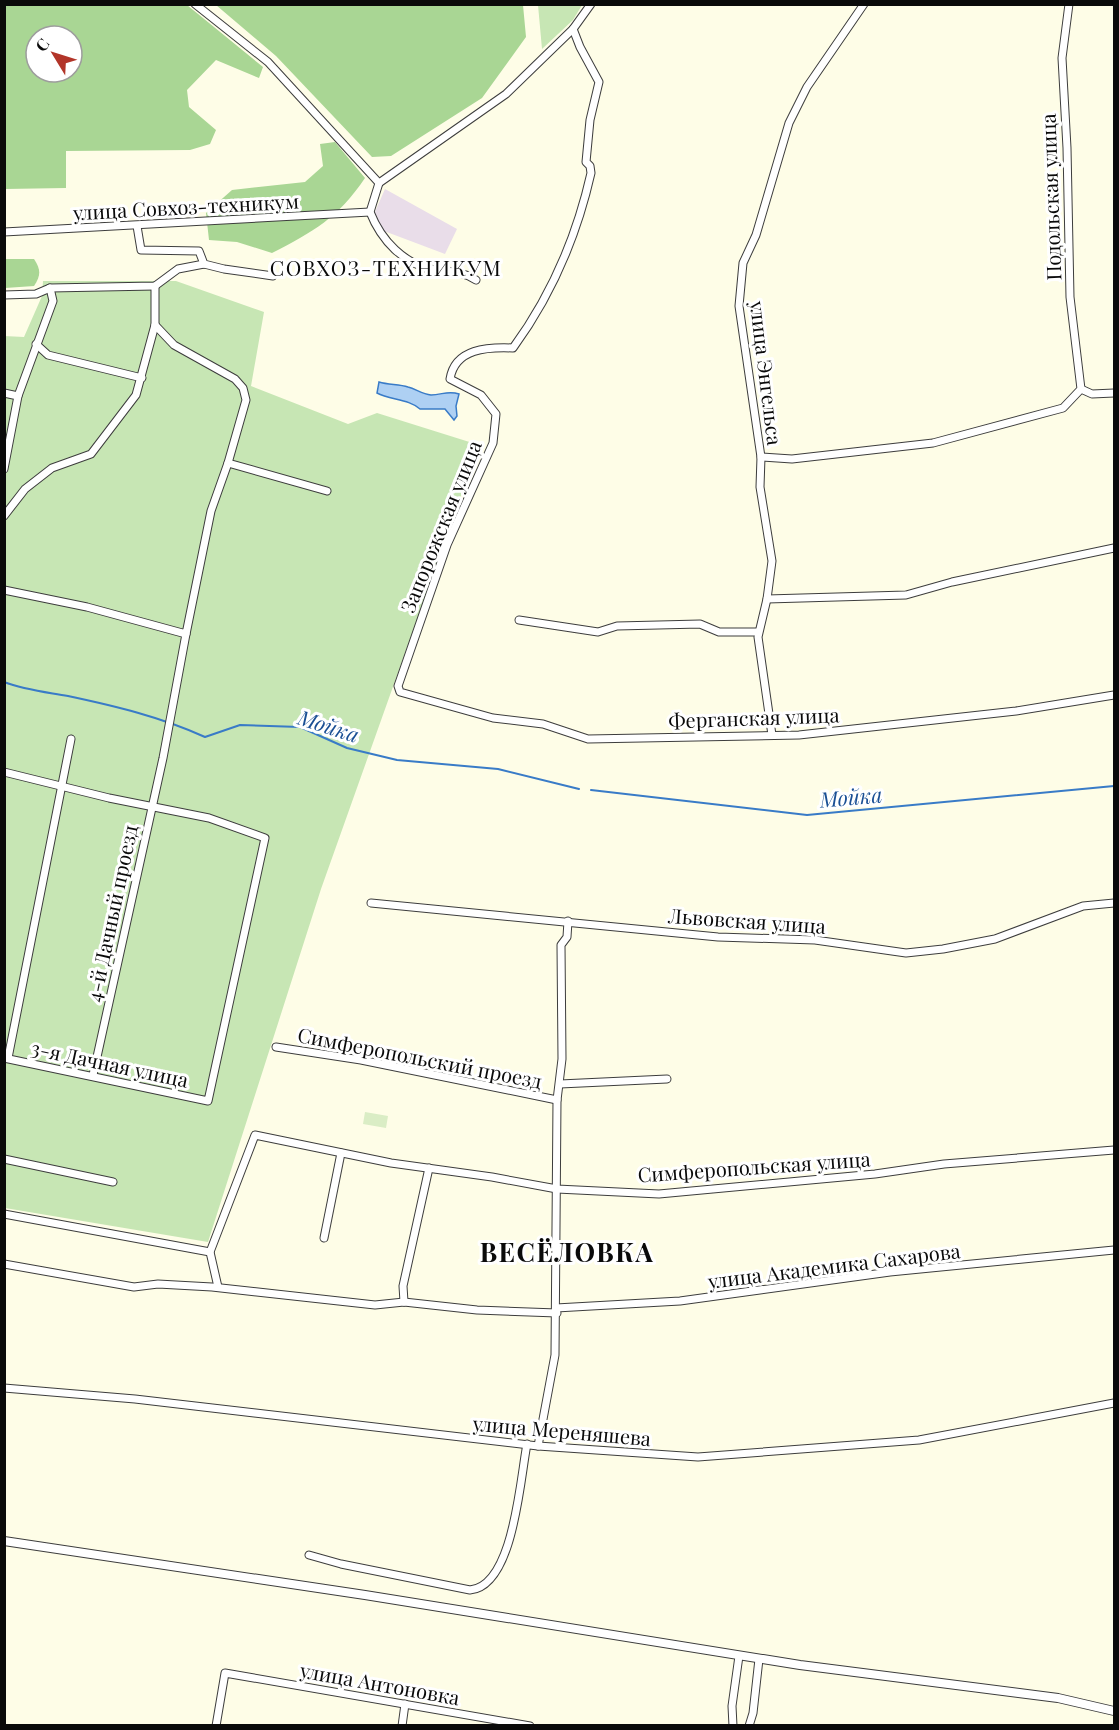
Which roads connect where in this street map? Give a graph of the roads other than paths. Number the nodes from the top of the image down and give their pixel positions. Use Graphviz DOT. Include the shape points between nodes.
graph roads {
  1 [pos="195,4"];
  2 [pos="591,4"];
  3 [pos="864,4"];
  4 [pos="1069,4"];
  5 [pos="573,29"];
  6 [pos="379,183"];
  7 [pos="370,212"];
  8 [pos="137,226"];
  9 [pos="4,232"];
  10 [pos="204,264"];
  11 [pos="273,276"];
  12 [pos="476,280"];
  13 [pos="155,286"];
  14 [pos="50,288"];
  15 [pos="4,295"];
  16 [pos="155,325"];
  17 [pos="36,344"];
  18 [pos="142,378"];
  19 [pos="1081,389"];
  20 [pos="4,393"];
  21 [pos="1114,393"];
  22 [pos="18,396"];
  23 [pos="762,457"];
  24 [pos="228,463"];
  25 [pos="4,469"];
  26 [pos="327,491"];
  27 [pos="4,516"];
  28 [pos="1114,548"];
  29 [pos="4,590"];
  30 [pos="767,599"];
  31 [pos="519,620"];
  32 [pos="758,632"];
  33 [pos="186,634"];
  34 [pos="400,692"];
  35 [pos="1114,695"];
  36 [pos="772,735"];
  37 [pos="71,739"];
  38 [pos="4,772"];
  39 [pos="61,787"];
  40 [pos="151,807"];
  41 [pos="371,903"];
  42 [pos="1114,903"];
  43 [pos="568,921"];
  44 [pos="276,1047"];
  45 [pos="6,1058"];
  46 [pos="93,1075"];
  47 [pos="667,1079"];
  48 [pos="560,1084"];
  49 [pos="557,1101"];
  50 [pos="1114,1150"];
  51 [pos="341,1153"];
  52 [pos="4,1159"];
  53 [pos="429,1168"];
  54 [pos="113,1182"];
  55 [pos="557,1189"];
  56 [pos="4,1214"];
  57 [pos="324,1238"];
  58 [pos="1114,1250"];
  59 [pos="210,1252"];
  60 [pos="4,1264"];
  61 [pos="215,1287"];
  62 [pos="404,1302"];
  63 [pos="557,1310"];
  64 [pos="4,1388"];
  65 [pos="1114,1403"];
  66 [pos="527,1444"];
  67 [pos="538,1446"];
  68 [pos="4,1541"];
  69 [pos="309,1555"];
  70 [pos="739,1656"];
  71 [pos="759,1659"];
  72 [pos="405,1704"];
  73 [pos="1114,1711"];
  74 [pos="216,1725"];
  75 [pos="402,1725"];
  76 [pos="530,1725"];
  77 [pos="733,1725"];
  78 [pos="749,1725"];
  1 -- 6 [label="street" via="268,62"];
  2 -- 5 [label="street"];
  3 -- 23 [label="street, улица Энгельса" via="807,87 789,123 756,235 743,263 739,306"];
  4 -- 19 [label="street, Подольская улица" via="1062,58 1070,297"];
  5 -- 6 [label="street" via="506,94"];
  5 -- 34 [label="street, Запорожская улица" via="599,82 588,135 586,162 591,172 582,213 538,312 513,348 475,350 452,369 450,379 480,395 496,414 493,442 447,544 398,686"];
  6 -- 7 [label="street"];
  7 -- 8 [label="street, улица Совхоз-техникум"];
  7 -- 12 [label="street" via="383,239 406,258 433,270 462,272"];
  8 -- 9 [label="street, улица Совхоз-техникум"];
  8 -- 10 [label="street" via="141,250 200,251"];
  10 -- 11 [label="street"];
  10 -- 13 [label="street" via="178,269"];
  13 -- 14 [label="street"];
  13 -- 16 [label="street"];
  14 -- 15 [label="street" via="36,294"];
  14 -- 17 [label="street" via="53,301"];
  16 -- 18 [label="street"];
  16 -- 24 [label="street, 4-й Дачный проезд" via="174,345 235,379 243,388 246,400"];
  17 -- 18 [label="street" via="48,355"];
  17 -- 22 [label="street"];
  18 -- 27 [label="street" via="136,395 91,454 52,468 25,489"];
  19 -- 21 [label="street" via="1092,394"];
  19 -- 23 [label="street" via="1063,408 933,443 792,459"];
  20 -- 22 [label="street"];
  22 -- 25 [label="street"];
  23 -- 30 [label="street, улица Энгельса" via="760,487 772,561"];
  24 -- 26 [label="street"];
  24 -- 33 [label="street, 4-й Дачный проезд" via="212,511"];
  28 -- 30 [label="street" via="906,595"];
  29 -- 33 [label="street"];
  30 -- 32 [label="street, улица Энгельса"];
  31 -- 32 [label="street" via="598,632 617,627 700,624 719,632"];
  32 -- 36 [label="street, улица Энгельса"];
  33 -- 40 [label="street, 4-й Дачный проезд"];
  34 -- 36 [label="street, Ферганская улица" via="493,718 543,724 588,739"];
  35 -- 36 [label="street, Ферганская улица" via="1016,711"];
  37 -- 39 [label="street"];
  38 -- 39 [label="street"];
  39 -- 40 [label="street"];
  39 -- 45 [label="street"];
  40 -- 46 [label="street, 4-й Дачный проезд"];
  40 -- 46 [label="street, 3-я Дачная улица" via="209,818 265,838 208,1101"];
  41 -- 43 [label="street, Львовская улица"];
  42 -- 43 [label="street, Львовская улица" via="1083,906 995,939 906,953 815,940 718,937"];
  43 -- 48 [label="street" via="567,937 561,945"];
  44 -- 49 [label="street, Симферопольский проезд" via="361,1060"];
  45 -- 46 [label="street, 3-я Дачная улица"];
  47 -- 48 [label="street"];
  48 -- 49 [label="street"];
  49 -- 55 [label="street"];
  50 -- 55 [label="street, Симферопольская улица" via="658,1194"];
  51 -- 53 [label="street, Симферопольская улица"];
  51 -- 57 [label="street"];
  51 -- 59 [label="street, Симферопольская улица" via="255,1135"];
  52 -- 54 [label="street"];
  53 -- 55 [label="street, Симферопольская улица"];
  53 -- 62 [label="street" via="403,1286"];
  55 -- 63 [label="street"];
  56 -- 59 [label="street"];
  58 -- 63 [label="street, улица Академика Сахарова" via="890,1272 680,1300"];
  59 -- 61 [label="street"];
  60 -- 61 [label="street, улица Академика Сахарова" via="134,1287"];
  61 -- 62 [label="street, улица Академика Сахарова" via="375,1305"];
  62 -- 63 [label="street, улица Академика Сахарова" via="477,1310"];
  63 -- 67 [label="street" via="555,1355"];
  64 -- 66 [label="street, улица Мереняшева" via="135,1399"];
  65 -- 67 [label="street, улица Мереняшева" via="919,1440 729,1455 659,1455"];
  66 -- 67 [label="street, улица Мереняшева"];
  66 -- 69 [label="street" via="506,1556 483,1586 470,1590"];
  68 -- 70 [label="street"];
  70 -- 71 [label="street"];
  70 -- 77 [label="street"];
  71 -- 73 [label="street" via="1058,1698"];
  71 -- 78 [label="street"];
  72 -- 74 [label="street, улица Антоновка" via="225,1673"];
  72 -- 75 [label="street"];
  72 -- 76 [label="street, улица Антоновка"];
}
